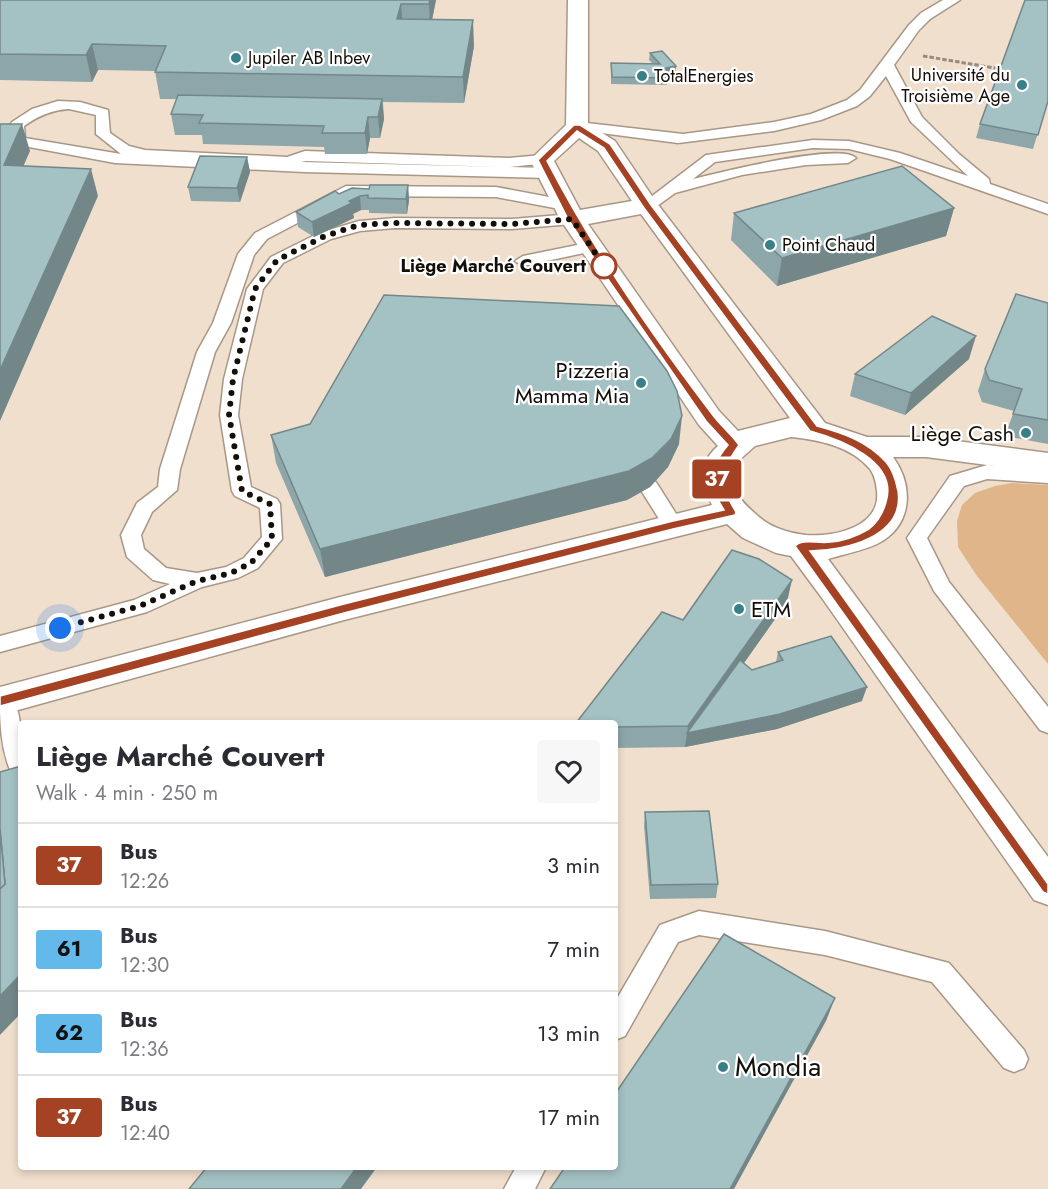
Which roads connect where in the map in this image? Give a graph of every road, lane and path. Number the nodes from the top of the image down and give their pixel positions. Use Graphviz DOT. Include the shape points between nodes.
graph roads {
  1 [pos="578,0"];
  2 [pos="954,0"];
  3 [pos="896,51"];
  4 [pos="888,67"];
  5 [pos="1001,69"];
  6 [pos="577,126"];
  7 [pos="545,167"];
  8 [pos="997,193"];
  9 [pos="647,206"];
  10 [pos="1048,209"];
  11 [pos="568,212"];
  12 [pos="592,247"];
  13 [pos="523,261"];
  14 [pos="814,429"];
  15 [pos="734,445"];
  16 [pos="862,447"];
  17 [pos="1048,463"];
  18 [pos="1048,476"];
  19 [pos="650,486"];
  20 [pos="731,512"];
  21 [pos="673,525"];
  22 [pos="800,546"];
  23 [pos="197,581"];
  24 [pos="0,644"];
  25 [pos="2,700"];
  26 [pos="1048,724"];
  27 [pos="18,759"];
  28 [pos="1048,888"];
  29 [pos="618,1022"];
  30 [pos="1014,1059"];
  31 [pos="530,1170"];
  32 [pos="519,1189"];
  1 -- 6 [label="street"];
  2 -- 3 [label="lane" via="942,4 916,24"];
  3 -- 4 [label="lane"];
  3 -- 5 [label="path"];
  4 -- 6 [label="lane" via="863,96 830,114 782,125 675,139"];
  4 -- 8 [label="lane" via="915,119"];
  6 -- 7 [label="street"];
  6 -- 9 [label="street" via="607,146"];
  7 -- 7 [label="lane" via="305,156 288,162 145,154 123,150 103,134 103,113 85,105 53,106 33,112 17,125 18,141 115,158 304,167"];
  7 -- 11 [label="street"];
  8 -- 9 [label="lane" via="840,157 742,171 670,189"];
  8 -- 10 [label="lane"];
  9 -- 11 [label="street"];
  9 -- 14 [label="street"];
  11 -- 12 [label="street"];
  11 -- 23 [label="lane" via="512,224 359,225 325,236 277,260 255,289 233,379 229,415 242,491 270,504 272,539 251,563 231,573"];
  11 -- 23 [label="lane" via="496,192 346,191 261,236 246,254 222,323 206,352 167,490 144,508 131,535 134,552 160,575"];
  12 -- 13 [label="lane"];
  12 -- 15 [label="street" via="691,408"];
  14 -- 15 [label="street" via="769,429"];
  14 -- 16 [label="street" via="840,435"];
  15 -- 20 [label="street" via="722,460 717,477 720,495"];
  16 -- 17 [label="street" via="926,447"];
  16 -- 22 [label="street" via="883,465 890,480 893,498 888,516 874,531 854,542 828,547"];
  18 -- 26 [label="lane" via="987,472 957,481 917,538 941,586"];
  19 -- 21 [label="lane"];
  20 -- 21 [label="street"];
  20 -- 22 [label="street" via="749,528 773,540"];
  21 -- 25 [label="street"];
  22 -- 28 [label="street"];
  23 -- 24 [label="lane" via="140,606"];
  25 -- 27 [label="lane"];
  29 -- 30 [label="lane" via="669,933 699,923 825,943 940,972"];
  31 -- 32 [label="lane"];
}
